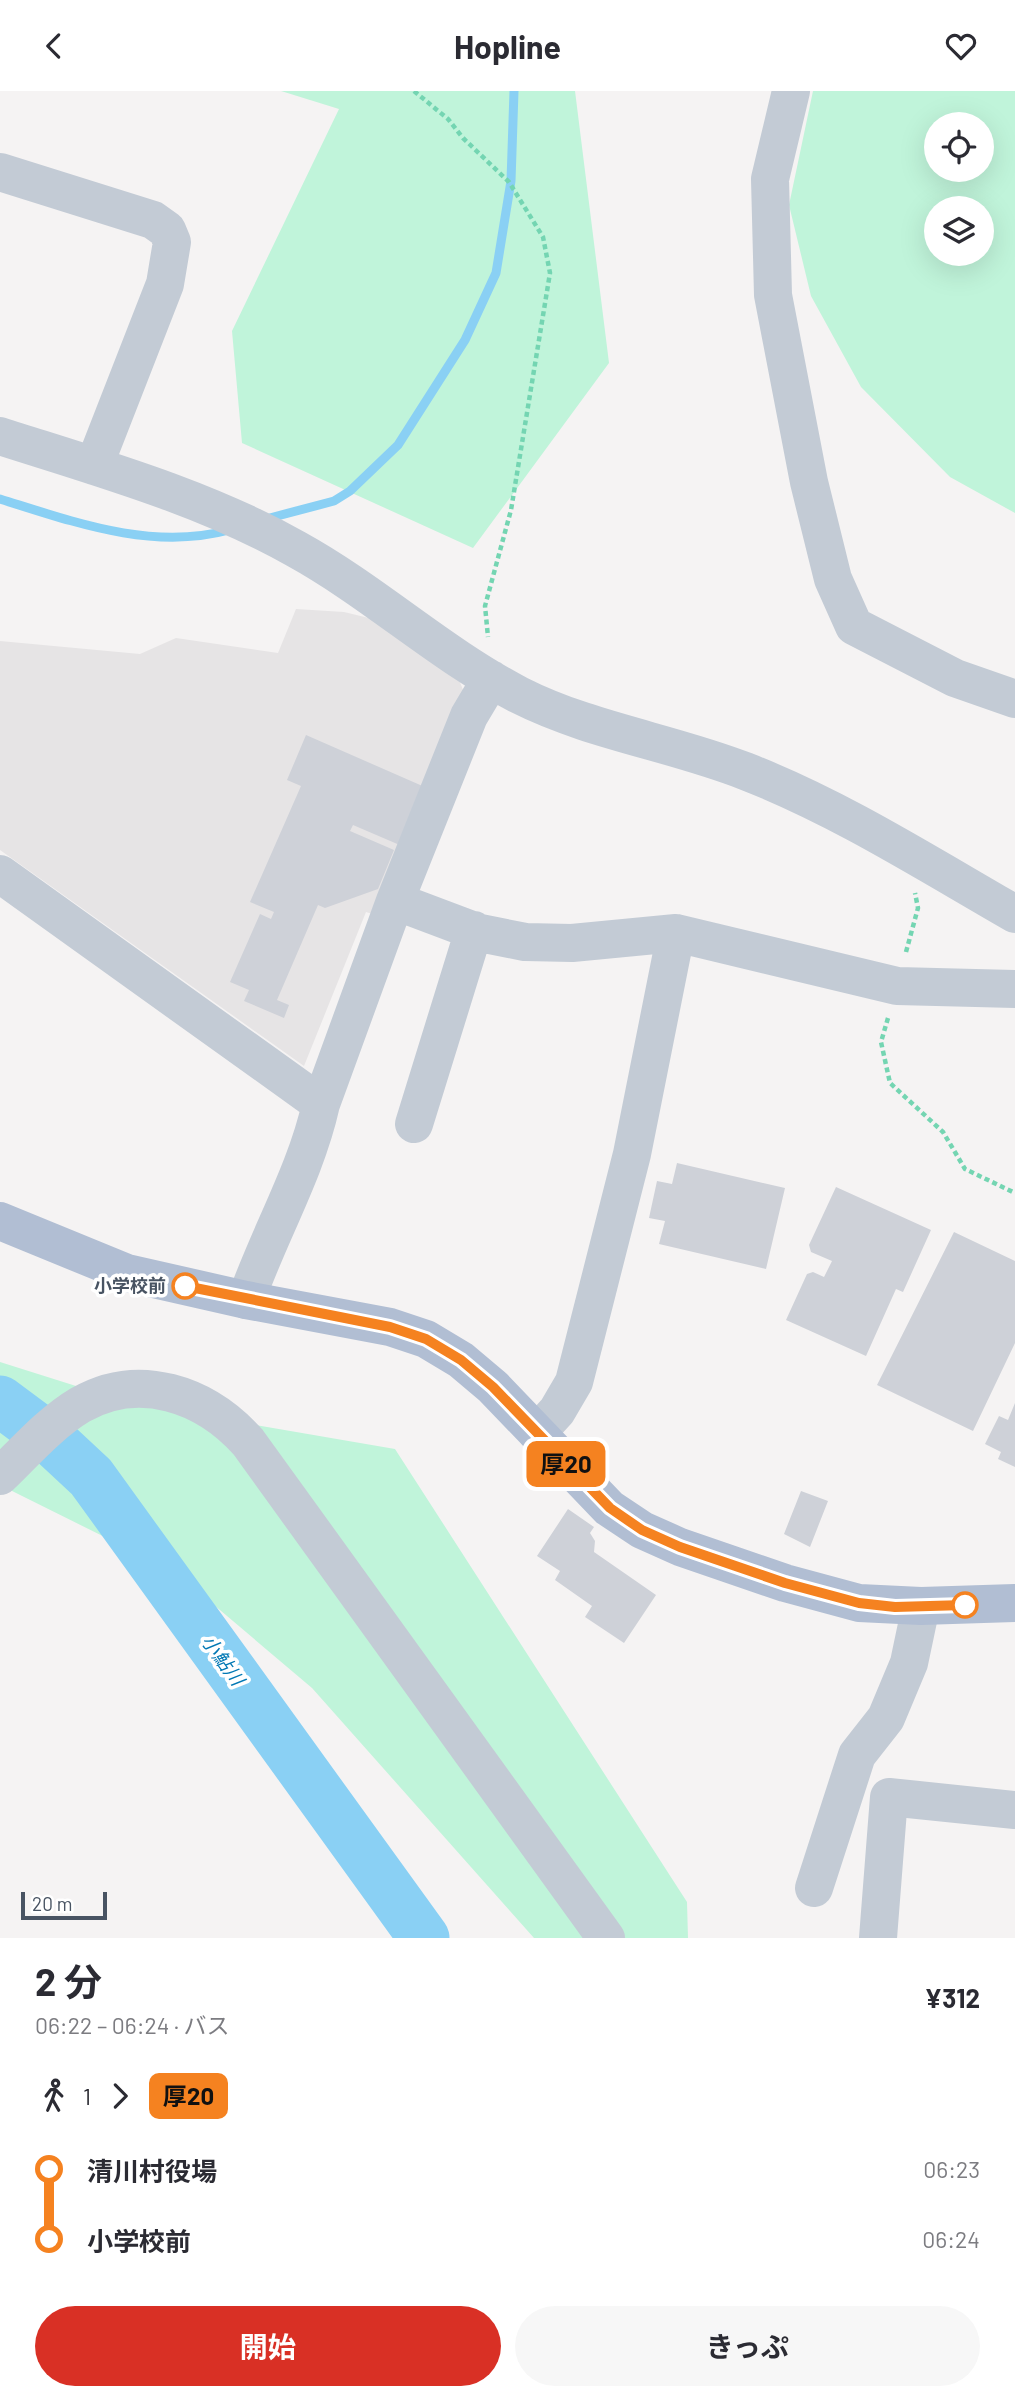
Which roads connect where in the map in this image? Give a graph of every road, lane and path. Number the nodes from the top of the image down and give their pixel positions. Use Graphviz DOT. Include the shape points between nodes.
graph roads {
  1 [pos="414,91"];
  2 [pos="790,91"];
  3 [pos="0,171"];
  4 [pos="0,436"];
  5 [pos="94,466"];
  6 [pos="491,679"];
  7 [pos="1015,699"];
  8 [pos="906,851"];
  9 [pos="0,874"];
  10 [pos="395,901"];
  11 [pos="1015,914"];
  12 [pos="474,930"];
  13 [pos="676,933"];
  14 [pos="897,986"];
  15 [pos="1015,989"];
  16 [pos="321,1104"];
  17 [pos="414,1124"];
  18 [pos="1015,1193"];
  19 [pos="0,1221"];
  20 [pos="246,1300"];
  21 [pos="537,1433"];
  22 [pos="0,1476"];
  23 [pos="1015,1603"];
  24 [pos="921,1606"];
  25 [pos="1015,1810"];
  26 [pos="814,1888"];
  27 [pos="607,1938"];
  28 [pos="878,1938"];
  1 -- 6 [label="path" via="509,182 543,237 550,273 511,510 485,606"];
  2 -- 7 [label="street" via="770,179 773,295 808,482 833,579 854,626 955,678"];
  3 -- 5 [label="street" via="153,220 167,230 172,241 165,284 149,332"];
  4 -- 5 [label="street"];
  5 -- 6 [label="street" via="221,512 296,549"];
  6 -- 8 [label="street" via="552,711 710,757 789,789"];
  6 -- 10 [label="street" via="469,716"];
  8 -- 11 [label="street"];
  8 -- 14 [label="path" via="918,908"];
  9 -- 16 [label="street"];
  10 -- 12 [label="street"];
  10 -- 16 [label="street"];
  12 -- 13 [label="street" via="525,942 572,943"];
  12 -- 17 [label="street"];
  13 -- 14 [label="street"];
  13 -- 21 [label="street" via="632,1154 574,1382"];
  14 -- 15 [label="street"];
  14 -- 18 [label="path" via="881,1042 890,1083 943,1132 965,1169"];
  16 -- 20 [label="street" via="314,1135"];
  19 -- 20 [label="main road" via="127,1273"];
  20 -- 21 [label="main road" via="390,1327 426,1339 477,1373"];
  21 -- 24 [label="main road" via="610,1508 655,1537 839,1598 876,1606"];
  22 -- 27 [label="street" via="63,1416 123,1389 172,1392 199,1402 237,1430"];
  23 -- 24 [label="main road"];
  24 -- 26 [label="street" via="909,1663 886,1718 858,1755"];
  25 -- 28 [label="street" via="889,1797"];
}
